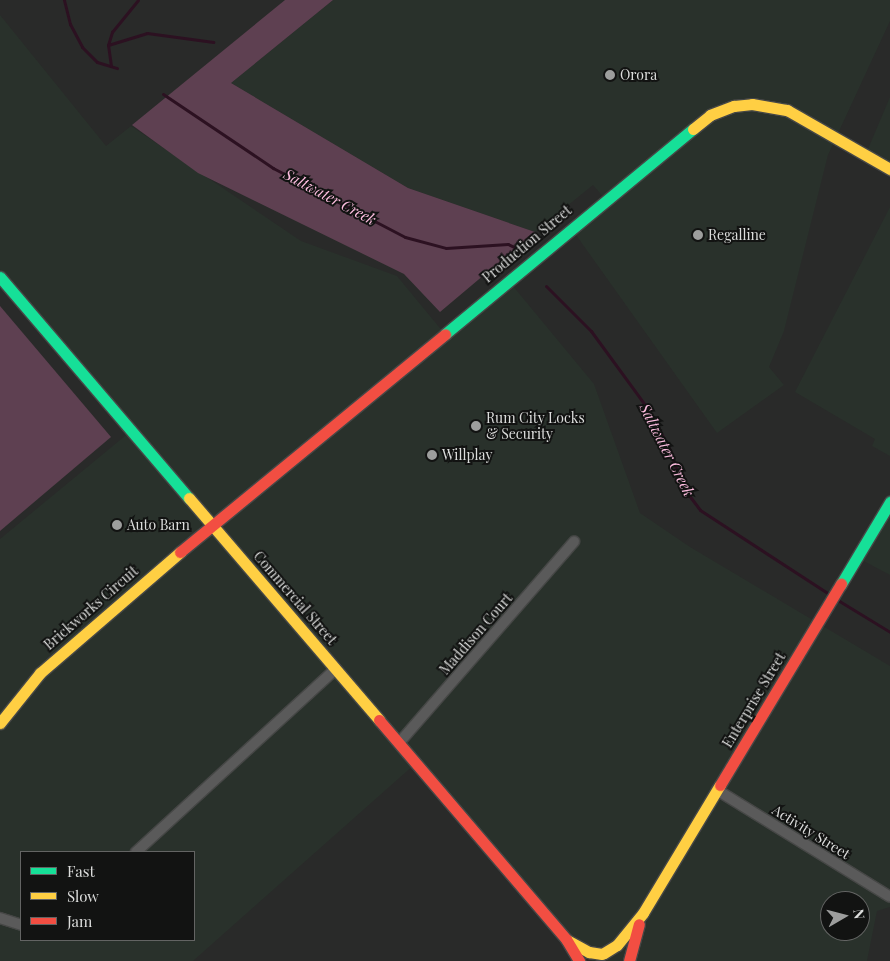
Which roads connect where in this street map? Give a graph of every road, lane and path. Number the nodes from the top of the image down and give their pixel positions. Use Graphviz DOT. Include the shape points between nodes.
graph roads {
  1 [pos="890,169"];
  2 [pos="0,277"];
  3 [pos="890,502"];
  4 [pos="212,525"];
  5 [pos="574,542"];
  6 [pos="336,670"];
  7 [pos="0,723"];
  8 [pos="399,743"];
  9 [pos="717,790"];
  10 [pos="137,851"];
  11 [pos="890,898"];
  12 [pos="643,913"];
  13 [pos="0,918"];
  14 [pos="20,925"];
  15 [pos="566,939"];
  16 [pos="600,956"];
  17 [pos="579,961"];
  18 [pos="628,961"];
  1 -- 4 [label="street, Production Street" via="787,110 752,104 728,107 710,115"];
  2 -- 4 [label="street, Commercial Street"];
  3 -- 9 [label="street, Enterprise Street"];
  4 -- 6 [label="street, Commercial Street"];
  4 -- 7 [label="street, Brickworks Circuit" via="40,673"];
  5 -- 8 [label="street, Maddison Court"];
  6 -- 8 [label="street, Commercial Street"];
  6 -- 10 [label="street"];
  8 -- 15 [label="street, Commercial Street"];
  9 -- 11 [label="street, Activity Street"];
  9 -- 12 [label="street, Enterprise Street"];
  12 -- 16 [label="street, Enterprise Street" via="617,944"];
  12 -- 18 [label="street, Enterprise Street"];
  13 -- 14 [label="street"];
  15 -- 16 [label="street, Commercial Street"];
  15 -- 17 [label="street, Commercial Street"];
  16 -- 18 [label="street, Commercial Street" via="618,954"];
}
